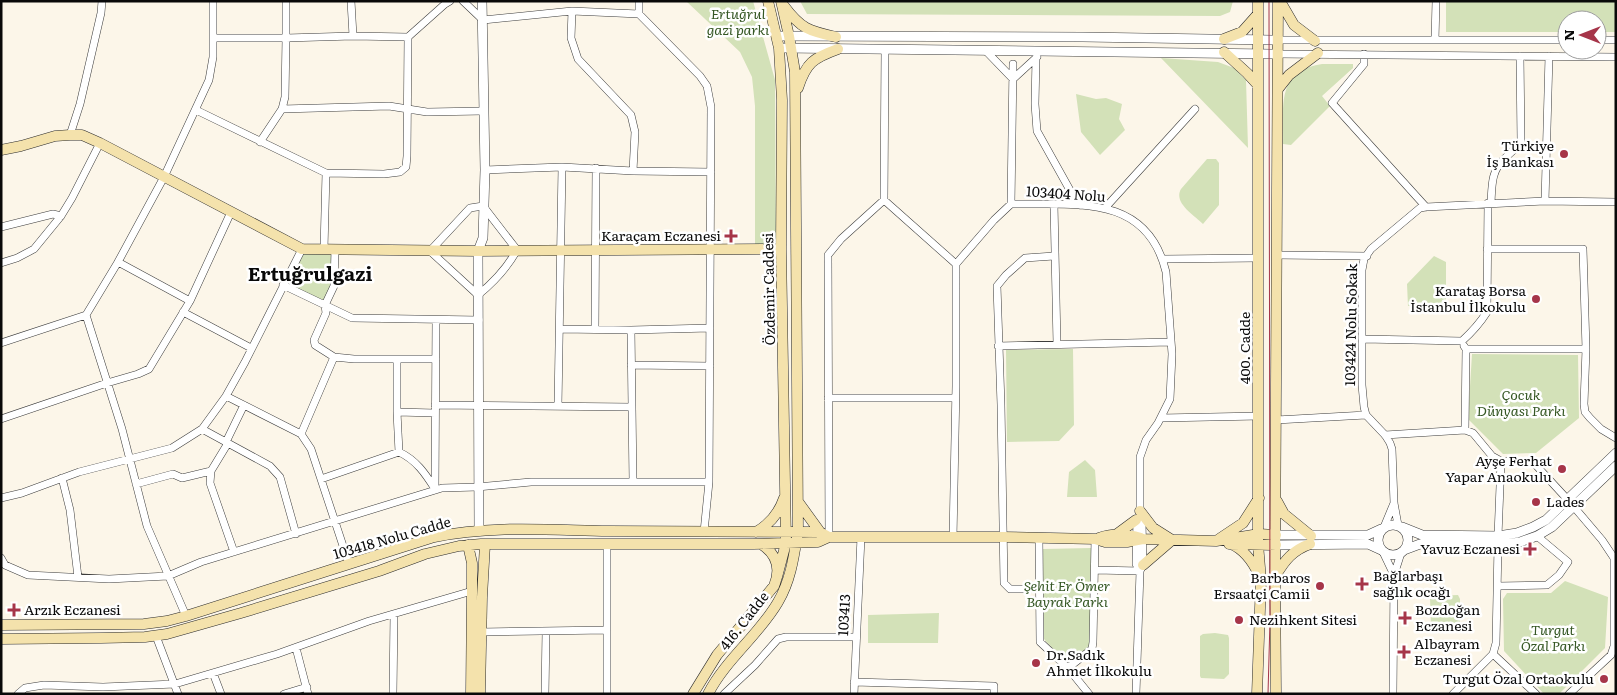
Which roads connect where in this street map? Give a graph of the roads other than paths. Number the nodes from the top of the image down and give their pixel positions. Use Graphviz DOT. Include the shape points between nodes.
graph roads {
  1 [pos="102,1"];
  2 [pos="213,1"];
  3 [pos="286,1"];
  4 [pos="351,1"];
  5 [pos="450,1"];
  6 [pos="463,1"];
  7 [pos="482,1"];
  8 [pos="639,1"];
  9 [pos="768,1"];
  10 [pos="1258,1"];
  11 [pos="1279,1"];
  12 [pos="1436,1"];
  13 [pos="781,2"];
  14 [pos="572,11"];
  15 [pos="639,14"];
  16 [pos="1258,14"];
  17 [pos="483,20"];
  18 [pos="353,36"];
  19 [pos="777,36"];
  20 [pos="790,36"];
  21 [pos="408,37"];
  22 [pos="836,37"];
  23 [pos="213,38"];
  24 [pos="286,38"];
  25 [pos="1224,39"];
  26 [pos="1258,40"];
  27 [pos="1278,40"];
  28 [pos="1434,40"];
  29 [pos="1557,40"];
  30 [pos="1315,41"];
  31 [pos="779,48"];
  32 [pos="792,48"];
  33 [pos="838,49"];
  34 [pos="885,50"];
  35 [pos="986,51"];
  36 [pos="1044,51"];
  37 [pos="1224,52"];
  38 [pos="1258,53"];
  39 [pos="1318,53"];
  40 [pos="1278,54"];
  41 [pos="1364,54"];
  42 [pos="1520,56"];
  43 [pos="1549,56"];
  44 [pos="1616,57"];
  45 [pos="1036,58"];
  46 [pos="1013,64"];
  47 [pos="1013,79"];
  48 [pos="1258,86"];
  49 [pos="1278,89"];
  50 [pos="795,96"];
  51 [pos="407,108"];
  52 [pos="282,109"];
  53 [pos="1195,109"];
  54 [pos="196,110"];
  55 [pos="483,111"];
  56 [pos="70,134"];
  57 [pos="260,142"];
  58 [pos="100,143"];
  59 [pos="3,154"];
  60 [pos="562,168"];
  61 [pos="596,168"];
  62 [pos="484,170"];
  63 [pos="633,171"];
  64 [pos="711,172"];
  65 [pos="326,173"];
  66 [pos="164,177"];
  67 [pos="884,200"];
  68 [pos="1545,201"];
  69 [pos="1616,202"];
  70 [pos="1489,203"];
  71 [pos="1011,204"];
  72 [pos="1054,204"];
  73 [pos="1080,205"];
  74 [pos="484,206"];
  75 [pos="1426,206"];
  76 [pos="1105,208"];
  77 [pos="232,212"];
  78 [pos="61,216"];
  79 [pos="1,228"];
  80 [pos="302,248"];
  81 [pos="329,249"];
  82 [pos="711,249"];
  83 [pos="781,249"];
  84 [pos="1487,249"];
  85 [pos="430,250"];
  86 [pos="517,250"];
  87 [pos="595,250"];
  88 [pos="478,251"];
  89 [pos="560,251"];
  90 [pos="1276,255"];
  91 [pos="1054,256"];
  92 [pos="1367,256"];
  93 [pos="1258,258"];
  94 [pos="1163,259"];
  95 [pos="118,262"];
  96 [pos="1,263"];
  97 [pos="956,264"];
  98 [pos="283,285"];
  99 [pos="478,295"];
  100 [pos="190,301"];
  101 [pos="325,305"];
  102 [pos="183,312"];
  103 [pos="86,315"];
  104 [pos="436,320"];
  105 [pos="478,320"];
  106 [pos="710,328"];
  107 [pos="560,329"];
  108 [pos="595,329"];
  109 [pos="631,330"];
  110 [pos="1363,339"];
  111 [pos="1462,341"];
  112 [pos="1171,342"];
  113 [pos="1,343"];
  114 [pos="1058,344"];
  115 [pos="998,346"];
  116 [pos="251,348"];
  117 [pos="1466,349"];
  118 [pos="1586,349"];
  119 [pos="334,356"];
  120 [pos="397,359"];
  121 [pos="436,359"];
  122 [pos="632,364"];
  123 [pos="710,366"];
  124 [pos="107,382"];
  125 [pos="226,396"];
  126 [pos="828,398"];
  127 [pos="956,398"];
  128 [pos="244,405"];
  129 [pos="479,405"];
  130 [pos="558,406"];
  131 [pos="632,407"];
  132 [pos="435,409"];
  133 [pos="397,412"];
  134 [pos="1366,415"];
  135 [pos="1259,416"];
  136 [pos="1161,418"];
  137 [pos="1,419"];
  138 [pos="1276,420"];
  139 [pos="202,429"];
  140 [pos="1465,430"];
  141 [pos="301,434"];
  142 [pos="1385,435"];
  143 [pos="1616,438"];
  144 [pos="227,442"];
  145 [pos="399,452"];
  146 [pos="1616,453"];
  147 [pos="129,458"];
  148 [pos="1501,461"];
  149 [pos="1616,466"];
  150 [pos="211,471"];
  151 [pos="62,478"];
  152 [pos="321,479"];
  153 [pos="633,482"];
  154 [pos="709,482"];
  155 [pos="136,484"];
  156 [pos="786,485"];
  157 [pos="480,487"];
  158 [pos="435,490"];
  159 [pos="1259,497"];
  160 [pos="1,498"];
  161 [pos="1275,498"];
  162 [pos="799,503"];
  163 [pos="1394,503"];
  164 [pos="1571,503"];
  165 [pos="1138,516"];
  166 [pos="336,520"];
  167 [pos="1400,526"];
  168 [pos="1383,528"];
  169 [pos="479,530"];
  170 [pos="704,532"];
  171 [pos="756,532"];
  172 [pos="786,532"];
  173 [pos="798,532"];
  174 [pos="296,534"];
  175 [pos="825,534"];
  176 [pos="1116,534"];
  177 [pos="1537,536"];
  178 [pos="861,537"];
  179 [pos="1003,537"];
  180 [pos="953,538"];
  181 [pos="1039,538"];
  182 [pos="1095,539"];
  183 [pos="1138,539"];
  184 [pos="1259,539"];
  185 [pos="1172,540"];
  186 [pos="1276,540"];
  187 [pos="1310,540"];
  188 [pos="1216,541"];
  189 [pos="1498,541"];
  190 [pos="812,542"];
  191 [pos="791,543"];
  192 [pos="486,544"];
  193 [pos="607,544"];
  194 [pos="761,544"];
  195 [pos="1230,544"];
  196 [pos="468,545"];
  197 [pos="1382,551"];
  198 [pos="234,552"];
  199 [pos="1402,552"];
  200 [pos="1,558"];
  201 [pos="1615,558"];
  202 [pos="794,560"];
  203 [pos="349,564"];
  204 [pos="1142,568"];
  205 [pos="1095,570"];
  206 [pos="1394,575"];
  207 [pos="168,576"];
  208 [pos="1275,576"];
  209 [pos="78,577"];
  210 [pos="777,577"];
  211 [pos="1261,580"];
  212 [pos="1498,586"];
  213 [pos="1039,589"];
  214 [pos="472,590"];
  215 [pos="394,614"];
  216 [pos="186,616"];
  217 [pos="1,625"];
  218 [pos="607,630"];
  219 [pos="546,631"];
  220 [pos="481,632"];
  221 [pos="156,636"];
  222 [pos="856,637"];
  223 [pos="1,639"];
  224 [pos="296,648"];
  225 [pos="1493,654"];
  226 [pos="1613,657"];
  227 [pos="1068,668"];
  228 [pos="213,673"];
  229 [pos="854,682"];
  230 [pos="175,684"];
  231 [pos="104,690"];
  232 [pos="307,690"];
  233 [pos="1086,693"];
  234 [pos="18,694"];
  235 [pos="178,694"];
  236 [pos="221,694"];
  237 [pos="284,694"];
  238 [pos="393,694"];
  239 [pos="471,694"];
  240 [pos="480,694"];
  241 [pos="545,694"];
  242 [pos="607,694"];
  243 [pos="693,694"];
  244 [pos="708,694"];
  245 [pos="724,694"];
  246 [pos="854,694"];
  247 [pos="994,694"];
  248 [pos="1136,694"];
  249 [pos="1256,694"];
  250 [pos="1276,694"];
  251 [pos="1393,694"];
  252 [pos="1453,694"];
  253 [pos="1536,694"];
  254 [pos="1569,694"];
  1 -- 56 [label="street" via="80,104"];
  2 -- 23 [label="street"];
  3 -- 24 [label="street"];
  4 -- 18 [label="street"];
  5 -- 21 [label="street"];
  6 -- 17 [label="street"];
  7 -- 17 [label="street"];
  8 -- 15 [label="street"];
  9 -- 19 [label="main road, Özdemir Caddesi"];
  10 -- 16 [label="main road, 400. Cadde"];
  11 -- 27 [label="main road"];
  11 -- 30 [label="main road" via="1294,25"];
  12 -- 28 [label="street"];
  13 -- 20 [label="main road, Özdemir Caddesi"];
  13 -- 22 [label="main road" via="797,23 811,32"];
  14 -- 15 [label="street"];
  14 -- 17 [label="street"];
  14 -- 63 [label="street" via="571,38 578,59 631,115 635,132"];
  15 -- 64 [label="street" via="708,86"];
  16 -- 25 [label="main road" via="1242,32"];
  16 -- 26 [label="main road, 400. Cadde"];
  17 -- 55 [label="street"];
  18 -- 21 [label="street"];
  18 -- 24 [label="street"];
  19 -- 20 [label="street"];
  19 -- 31 [label="main road, Özdemir Caddesi"];
  20 -- 22 [label="street"];
  20 -- 32 [label="main road, Özdemir Caddesi"];
  21 -- 51 [label="street"];
  22 -- 25 [label="street"];
  23 -- 24 [label="street"];
  23 -- 54 [label="street" via="210,80"];
  24 -- 52 [label="street"];
  25 -- 26 [label="street"];
  26 -- 27 [label="street"];
  26 -- 38 [label="main road, 400. Cadde"];
  27 -- 30 [label="street"];
  27 -- 40 [label="main road"];
  28 -- 29 [label="street"];
  28 -- 30 [label="street"];
  31 -- 32 [label="street"];
  31 -- 83 [label="main road, Özdemir Caddesi"];
  32 -- 33 [label="street"];
  32 -- 50 [label="main road, Özdemir Caddesi"];
  33 -- 34 [label="street"];
  33 -- 50 [label="main road" via="810,62"];
  34 -- 35 [label="street"];
  34 -- 67 [label="street"];
  35 -- 36 [label="street"];
  35 -- 47 [label="street"];
  36 -- 37 [label="street"];
  36 -- 45 [label="street"];
  37 -- 38 [label="street"];
  37 -- 48 [label="main road"];
  38 -- 40 [label="street"];
  38 -- 48 [label="main road, 400. Cadde"];
  39 -- 40 [label="street"];
  39 -- 41 [label="street"];
  39 -- 49 [label="main road" via="1289,75"];
  40 -- 49 [label="main road"];
  41 -- 42 [label="street"];
  41 -- 75 [label="street" via="1364,64 1332,103"];
  42 -- 43 [label="street"];
  42 -- 70 [label="street" via="1520,142 1496,167"];
  43 -- 44 [label="street"];
  43 -- 68 [label="street"];
  45 -- 47 [label="street"];
  45 -- 73 [label="street" via="1037,131"];
  46 -- 47 [label="street"];
  47 -- 71 [label="street"];
  48 -- 93 [label="main road, 400. Cadde"];
  49 -- 90 [label="main road"];
  50 -- 162 [label="main road, Özdemir Caddesi"];
  51 -- 52 [label="street"];
  51 -- 55 [label="street" via="427,112"];
  51 -- 65 [label="street" via="406,167 400,172"];
  52 -- 57 [label="street"];
  53 -- 76 [label="street"];
  54 -- 57 [label="street"];
  54 -- 66 [label="street"];
  55 -- 62 [label="street"];
  56 -- 58 [label="main road"];
  56 -- 59 [label="main road" via="21,146"];
  57 -- 65 [label="street"];
  58 -- 66 [label="main road"];
  58 -- 78 [label="street"];
  60 -- 61 [label="street"];
  60 -- 62 [label="street"];
  60 -- 89 [label="street"];
  61 -- 63 [label="street"];
  61 -- 87 [label="street"];
  62 -- 74 [label="street"];
  63 -- 64 [label="street"];
  64 -- 82 [label="street"];
  65 -- 81 [label="street"];
  66 -- 77 [label="main road"];
  66 -- 95 [label="street"];
  67 -- 97 [label="street"];
  67 -- 126 [label="street" via="828,255"];
  68 -- 69 [label="street"];
  68 -- 70 [label="street"];
  70 -- 75 [label="street"];
  70 -- 84 [label="street"];
  71 -- 72 [label="street, 103404 Nolu"];
  71 -- 97 [label="street, 103404 Nolu"];
  72 -- 73 [label="street, 103404 Nolu"];
  72 -- 91 [label="street"];
  73 -- 76 [label="street, 103404 Nolu"];
  74 -- 85 [label="street" via="470,208"];
  74 -- 86 [label="street"];
  74 -- 88 [label="street"];
  75 -- 92 [label="street, 103424 Nolu Sokak" via="1371,249"];
  76 -- 94 [label="street, 103404 Nolu" via="1124,214 1140,226 1154,241"];
  77 -- 80 [label="main road"];
  77 -- 100 [label="street"];
  78 -- 79 [label="street" via="53,214"];
  78 -- 96 [label="street" via="34,248"];
  80 -- 81 [label="main road"];
  80 -- 98 [label="street"];
  81 -- 85 [label="main road"];
  81 -- 101 [label="street" via="334,286"];
  82 -- 83 [label="main road"];
  82 -- 87 [label="main road"];
  82 -- 106 [label="street"];
  83 -- 156 [label="main road, Özdemir Caddesi"];
  84 -- 111 [label="street" via="1487,312"];
  84 -- 118 [label="street" via="1583,249"];
  85 -- 88 [label="main road"];
  85 -- 99 [label="street"];
  86 -- 88 [label="main road"];
  86 -- 89 [label="main road"];
  86 -- 99 [label="street" via="502,274"];
  87 -- 89 [label="main road"];
  87 -- 108 [label="street"];
  88 -- 99 [label="street"];
  89 -- 107 [label="street"];
  90 -- 92 [label="street"];
  90 -- 138 [label="main road"];
  91 -- 114 [label="street"];
  91 -- 115 [label="street" via="1025,258 997,286"];
  92 -- 110 [label="street, 103424 Nolu Sokak" via="1362,270"];
  93 -- 94 [label="street"];
  93 -- 135 [label="main road, 400. Cadde"];
  94 -- 112 [label="street, 103404 Nolu"];
  95 -- 100 [label="street"];
  95 -- 103 [label="street"];
  97 -- 127 [label="street"];
  98 -- 101 [label="street"];
  98 -- 116 [label="street"];
  99 -- 105 [label="street"];
  100 -- 102 [label="street"];
  101 -- 104 [label="street" via="352,318"];
  101 -- 119 [label="street" via="326,313 314,340 315,345"];
  102 -- 116 [label="street"];
  102 -- 124 [label="street" via="149,369"];
  103 -- 113 [label="street"];
  103 -- 124 [label="street"];
  104 -- 105 [label="street"];
  104 -- 121 [label="street"];
  105 -- 129 [label="street"];
  106 -- 109 [label="street"];
  106 -- 123 [label="street"];
  107 -- 108 [label="street"];
  107 -- 130 [label="street"];
  108 -- 109 [label="street"];
  109 -- 122 [label="street"];
  110 -- 111 [label="street"];
  110 -- 134 [label="street, 103424 Nolu Sokak" via="1362,385"];
  111 -- 117 [label="street"];
  112 -- 114 [label="street"];
  112 -- 136 [label="street, 103404 Nolu" via="1170,399"];
  114 -- 115 [label="street"];
  115 -- 179 [label="street"];
  116 -- 125 [label="street"];
  117 -- 118 [label="street"];
  117 -- 140 [label="street"];
  118 -- 143 [label="street" via="1585,412 1601,429"];
  119 -- 120 [label="street"];
  119 -- 141 [label="street"];
  120 -- 121 [label="street"];
  120 -- 133 [label="street"];
  121 -- 132 [label="street"];
  122 -- 123 [label="street"];
  122 -- 131 [label="street"];
  123 -- 154 [label="street"];
  124 -- 137 [label="street"];
  124 -- 147 [label="street"];
  125 -- 128 [label="street"];
  125 -- 139 [label="street"];
  126 -- 127 [label="street"];
  126 -- 175 [label="street"];
  127 -- 180 [label="street"];
  128 -- 141 [label="street"];
  128 -- 144 [label="street"];
  129 -- 130 [label="street"];
  129 -- 132 [label="street"];
  129 -- 157 [label="street"];
  130 -- 131 [label="street"];
  131 -- 153 [label="street"];
  132 -- 133 [label="street"];
  132 -- 158 [label="street"];
  133 -- 145 [label="street"];
  134 -- 138 [label="street"];
  134 -- 142 [label="street"];
  135 -- 136 [label="street"];
  135 -- 159 [label="main road, 400. Cadde"];
  136 -- 165 [label="street, 103404 Nolu" via="1146,440 1140,457"];
  138 -- 161 [label="main road"];
  139 -- 144 [label="street"];
  139 -- 147 [label="street" via="172,448"];
  140 -- 142 [label="street"];
  140 -- 148 [label="street" via="1473,433 1492,456"];
  141 -- 152 [label="street" via="311,449"];
  142 -- 163 [label="street" via="1392,449"];
  144 -- 150 [label="street"];
  144 -- 174 [label="street" via="276,471"];
  145 -- 152 [label="street"];
  145 -- 158 [label="street" via="419,466"];
  146 -- 164 [label="street"];
  147 -- 151 [label="street"];
  147 -- 155 [label="street"];
  148 -- 164 [label="street" via="1533,462"];
  148 -- 189 [label="street"];
  149 -- 164 [label="street"];
  150 -- 155 [label="street" via="182,478 173,474"];
  150 -- 198 [label="street" via="210,482"];
  151 -- 160 [label="street"];
  151 -- 209 [label="street" via="70,510"];
  152 -- 166 [label="street"];
  153 -- 154 [label="street"];
  153 -- 157 [label="street" via="531,482"];
  154 -- 170 [label="street"];
  155 -- 207 [label="street" via="147,526"];
  156 -- 171 [label="main road" via="778,512"];
  156 -- 172 [label="main road, Özdemir Caddesi"];
  157 -- 158 [label="street"];
  157 -- 169 [label="street"];
  158 -- 166 [label="street"];
  159 -- 184 [label="main road, 400. Cadde"];
  159 -- 188 [label="main road" via="1243,523"];
  161 -- 186 [label="main road"];
  161 -- 187 [label="main road" via="1284,514"];
  162 -- 173 [label="main road, Özdemir Caddesi"];
  162 -- 175 [label="main road"];
  163 -- 167 [label="street"];
  163 -- 168 [label="street"];
  164 -- 177 [label="street" via="1552,527"];
  164 -- 189 [label="street" via="1533,528"];
  164 -- 201 [label="street"];
  165 -- 176 [label="main road"];
  165 -- 183 [label="street, 103404 Nolu" via="1142,522"];
  165 -- 185 [label="main road"];
  166 -- 174 [label="street"];
  166 -- 203 [label="street"];
  167 -- 168 [label="street" via="1391,524"];
  167 -- 189 [label="street" via="1422,535"];
  167 -- 199 [label="street" via="1408,540"];
  168 -- 187 [label="street" via="1368,535"];
  168 -- 197 [label="street" via="1377,539"];
  169 -- 170 [label="main road, 103418 Nolu Cadde"];
  169 -- 203 [label="main road, 103418 Nolu Cadde" via="434,537"];
  170 -- 171 [label="main road, 103418 Nolu Cadde"];
  171 -- 172 [label="main road, 103418 Nolu Cadde"];
  172 -- 173 [label="main road, 103418 Nolu Cadde"];
  172 -- 191 [label="main road, Özdemir Caddesi"];
  173 -- 175 [label="main road, 103418 Nolu Cadde"];
  173 -- 191 [label="main road, 416. Cadde"];
  174 -- 198 [label="street"];
  175 -- 178 [label="main road, 103418 Nolu Cadde"];
  175 -- 190 [label="main road" via="818,542"];
  176 -- 182 [label="main road"];
  176 -- 183 [label="main road"];
  177 -- 189 [label="street" via="1520,542"];
  177 -- 212 [label="street" via="1568,562 1559,575 1547,585"];
  178 -- 180 [label="main road, 103418 Nolu Cadde"];
  178 -- 222 [label="street, 103413"];
  179 -- 180 [label="main road, 103418 Nolu Cadde"];
  179 -- 181 [label="main road, 103418 Nolu Cadde"];
  179 -- 213 [label="street" via="1004,583 1010,589"];
  181 -- 182 [label="main road, 103418 Nolu Cadde"];
  181 -- 213 [label="street"];
  182 -- 183 [label="main road" via="1126,542"];
  182 -- 205 [label="street"];
  183 -- 185 [label="main road"];
  183 -- 204 [label="street, 103404 Nolu"];
  184 -- 186 [label="main road"];
  184 -- 188 [label="main road"];
  184 -- 195 [label="main road"];
  184 -- 211 [label="main road, 400. Cadde"];
  185 -- 188 [label="main road"];
  185 -- 204 [label="main road"];
  186 -- 187 [label="street"];
  186 -- 208 [label="main road"];
  187 -- 197 [label="street" via="1368,544"];
  187 -- 208 [label="main road" via="1290,554"];
  188 -- 195 [label="main road"];
  189 -- 199 [label="street" via="1420,544"];
  189 -- 212 [label="street"];
  190 -- 191 [label="main road"];
  190 -- 202 [label="main road"];
  191 -- 194 [label="main road"];
  191 -- 202 [label="main road, 416. Cadde"];
  191 -- 210 [label="main road, Özdemir Caddesi"];
  192 -- 193 [label="main road"];
  192 -- 196 [label="main road"];
  192 -- 220 [label="main road"];
  193 -- 194 [label="main road"];
  193 -- 218 [label="street"];
  194 -- 210 [label="main road" via="775,559"];
  195 -- 211 [label="main road" via="1248,557"];
  196 -- 214 [label="main road"];
  196 -- 221 [label="main road" via="425,554 191,628"];
  197 -- 199 [label="street" via="1394,555"];
  197 -- 206 [label="street"];
  198 -- 207 [label="street"];
  199 -- 206 [label="street"];
  200 -- 209 [label="street" via="4,565 28,575"];
  201 -- 226 [label="street"];
  202 -- 244 [label="main road, 416. Cadde" via="779,601 725,667"];
  203 -- 216 [label="main road, 103418 Nolu Cadde"];
  204 -- 205 [label="street"];
  204 -- 248 [label="street, 103404 Nolu"];
  205 -- 227 [label="street" via="1092,650"];
  206 -- 251 [label="street"];
  207 -- 209 [label="street"];
  207 -- 216 [label="street"];
  208 -- 250 [label="main road"];
  210 -- 243 [label="main road, Özdemir Caddesi" via="768,594 717,655"];
  211 -- 249 [label="main road, 400. Cadde"];
  212 -- 225 [label="street"];
  213 -- 227 [label="street" via="1040,642"];
  214 -- 215 [label="street"];
  214 -- 239 [label="main road"];
  215 -- 224 [label="street"];
  215 -- 238 [label="street"];
  216 -- 217 [label="main road, 103418 Nolu Cadde" via="144,624"];
  218 -- 219 [label="street"];
  218 -- 242 [label="street"];
  219 -- 220 [label="street"];
  219 -- 241 [label="street"];
  220 -- 240 [label="main road"];
  221 -- 223 [label="main road"];
  221 -- 230 [label="street"];
  222 -- 229 [label="street, 103413"];
  222 -- 245 [label="street" via="786,637 778,640"];
  224 -- 228 [label="street"];
  224 -- 232 [label="street"];
  225 -- 252 [label="street"];
  225 -- 253 [label="street"];
  226 -- 254 [label="street"];
  227 -- 233 [label="street"];
  228 -- 230 [label="street"];
  228 -- 236 [label="street"];
  229 -- 246 [label="street, 103413"];
  229 -- 247 [label="street" via="994,686"];
  230 -- 231 [label="street"];
  230 -- 235 [label="street"];
  231 -- 234 [label="street" via="44,685 25,688"];
  232 -- 237 [label="street"];
}
